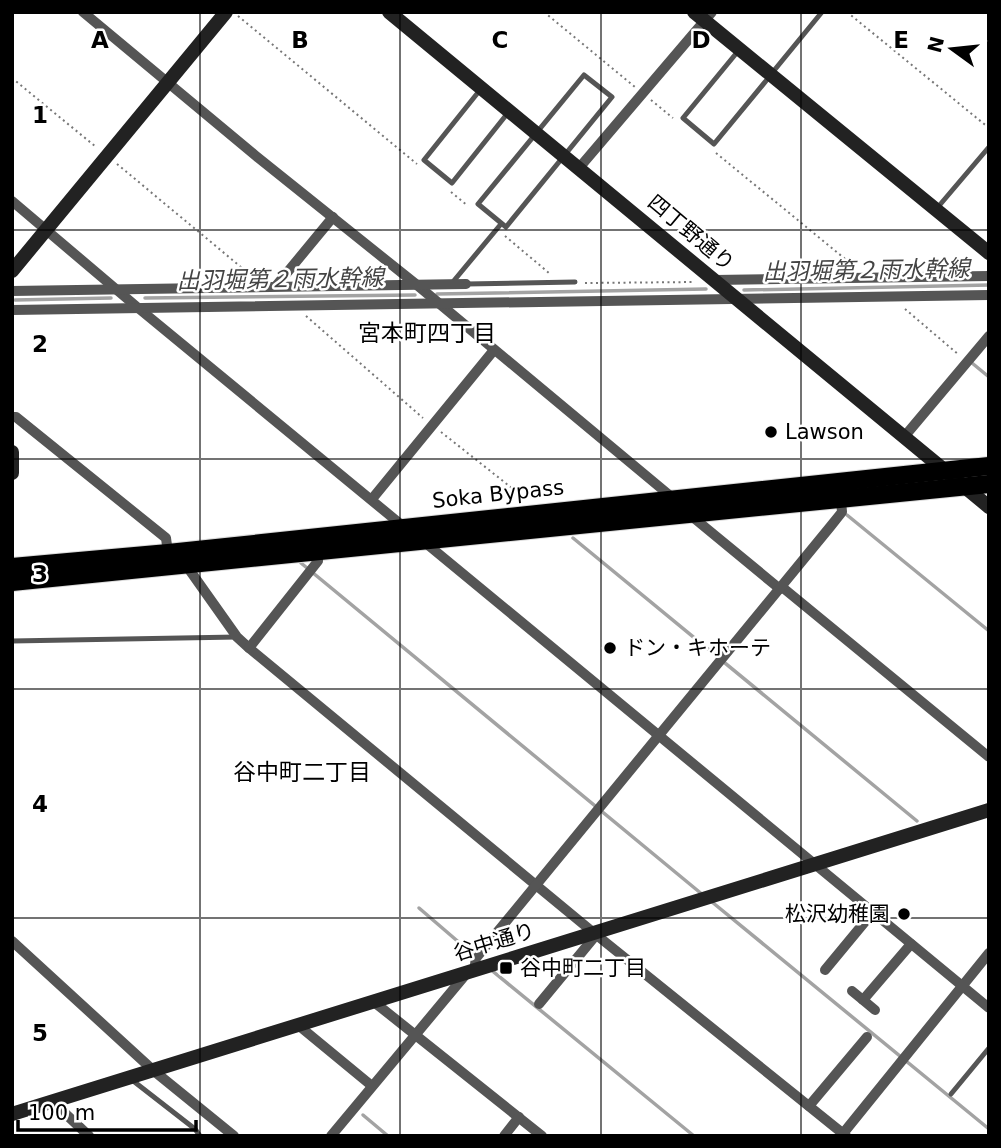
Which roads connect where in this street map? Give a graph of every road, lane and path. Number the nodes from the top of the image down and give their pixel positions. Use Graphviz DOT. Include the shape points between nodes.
graph roads {
  1 [pos="83,12"];
  2 [pos="390,12"];
  3 [pos="821,12"];
  4 [pos="847,12"];
  5 [pos="230,13"];
  6 [pos="704,15"];
  7 [pos="739,50"];
  8 [pos="770,76"];
  9 [pos="12,78"];
  10 [pos="168,82"];
  11 [pos="482,88"];
  12 [pos="510,111"];
  13 [pos="989,128"];
  14 [pos="536,133"];
  15 [pos="989,147"];
  16 [pos="107,156"];
  17 [pos="564,156"];
  18 [pos="579,168"];
  19 [pos="422,169"];
  20 [pos="452,193"];
  21 [pos="12,201"];
  22 [pos="472,209"];
  23 [pos="936,210"];
  24 [pos="333,217"];
  25 [pos="501,224"];
  26 [pos="47,229"];
  27 [pos="496,230"];
  28 [pos="989,253"];
  29 [pos="12,271"];
  30 [pos="989,276"];
  31 [pos="716,281"];
  32 [pos="560,282"];
  33 [pos="575,282"];
  34 [pos="452,283"];
  35 [pos="466,284"];
  36 [pos="416,285"];
  37 [pos="264,286"];
  38 [pos="276,286"];
  39 [pos="117,288"];
  40 [pos="12,290"];
  41 [pos="989,295"];
  42 [pos="891,297"];
  43 [pos="736,298"];
  44 [pos="438,303"];
  45 [pos="292,304"];
  46 [pos="137,307"];
  47 [pos="12,310"];
  48 [pos="989,336"];
  49 [pos="494,350"];
  50 [pos="968,362"];
  51 [pos="12,417"];
  52 [pos="432,425"];
  53 [pos="904,437"];
  54 [pos="12,452"];
  55 [pos="989,466"];
  56 [pos="946,472"];
  57 [pos="12,473"];
  58 [pos="989,484"];
  59 [pos="964,487"];
  60 [pos="372,499"];
  61 [pos="675,499"];
  62 [pos="841,500"];
  63 [pos="534,505"];
  64 [pos="989,507"];
  65 [pos="689,514"];
  66 [pos="404,527"];
  67 [pos="422,540"];
  68 [pos="318,552"];
  69 [pos="168,553"];
  70 [pos="186,565"];
  71 [pos="12,567"];
  72 [pos="12,582"];
  73 [pos="781,588"];
  74 [pos="237,637"];
  75 [pos="12,641"];
  76 [pos="249,648"];
  77 [pos="659,737"];
  78 [pos="989,757"];
  79 [pos="989,810"];
  80 [pos="814,864"];
  81 [pos="537,886"];
  82 [pos="873,912"];
  83 [pos="595,934"];
  84 [pos="12,941"];
  85 [pos="911,944"];
  86 [pos="989,953"];
  87 [pos="825,970"];
  88 [pos="470,972"];
  89 [pos="962,986"];
  90 [pos="852,991"];
  91 [pos="863,1000"];
  92 [pos="374,1002"];
  93 [pos="539,1004"];
  94 [pos="989,1008"];
  95 [pos="875,1010"];
  96 [pos="298,1025"];
  97 [pos="416,1033"];
  98 [pos="867,1037"];
  99 [pos="989,1048"];
  100 [pos="154,1070"];
  101 [pos="130,1078"];
  102 [pos="372,1086"];
  103 [pos="951,1094"];
  104 [pos="53,1102"];
  105 [pos="809,1106"];
  106 [pos="12,1114"];
  107 [pos="519,1117"];
  108 [pos="843,1135"];
  109 [pos="89,1136"];
  110 [pos="200,1136"];
  111 [pos="234,1136"];
  112 [pos="331,1136"];
  113 [pos="504,1136"];
  114 [pos="542,1136"];
  1 -- 10 [label="street"];
  2 -- 11 [label="street, 四丁野通り"];
  3 -- 8 [label="lane"];
  4 -- 13 [label="path"];
  5 -- 10 [label="street"];
  5 -- 19 [label="path"];
  6 -- 7 [label="street"];
  6 -- 18 [label="street"];
  7 -- 8 [label="street"];
  7 -- 8 [label="lane" via="682,118 714,144"];
  8 -- 23 [label="street"];
  9 -- 16 [label="path"];
  10 -- 16 [label="street"];
  10 -- 24 [label="street"];
  11 -- 12 [label="street, 四丁野通り"];
  11 -- 12 [label="lane" via="424,160 452,183"];
  12 -- 14 [label="street, 四丁野通り"];
  14 -- 17 [label="street, 四丁野通り"];
  14 -- 17 [label="lane" via="584,75 612,97"];
  14 -- 25 [label="lane" via="478,204"];
  15 -- 23 [label="lane"];
  16 -- 26 [label="street"];
  16 -- 37 [label="path"];
  17 -- 18 [label="street, 四丁野通り"];
  17 -- 25 [label="lane" via="506,228"];
  18 -- 31 [label="street, 四丁野通り"];
  20 -- 22 [label="path"];
  21 -- 26 [label="street"];
  23 -- 28 [label="street"];
  24 -- 36 [label="street"];
  24 -- 38 [label="street"];
  25 -- 27 [label="lane"];
  26 -- 29 [label="street"];
  26 -- 39 [label="street"];
  27 -- 32 [label="path"];
  27 -- 34 [label="lane"];
  30 -- 31 [label="street"];
  31 -- 33 [label="path"];
  31 -- 43 [label="street, 四丁野通り"];
  32 -- 33 [label="lane"];
  32 -- 35 [label="lane"];
  34 -- 35 [label="street"];
  34 -- 36 [label="street"];
  36 -- 38 [label="street"];
  36 -- 44 [label="street"];
  37 -- 38 [label="street"];
  37 -- 39 [label="street"];
  39 -- 40 [label="street"];
  39 -- 46 [label="street"];
  41 -- 42 [label="street"];
  42 -- 43 [label="street"];
  42 -- 50 [label="path"];
  43 -- 44 [label="street"];
  43 -- 53 [label="street, 四丁野通り"];
  44 -- 45 [label="street"];
  44 -- 49 [label="street"];
  45 -- 46 [label="street"];
  45 -- 52 [label="path"];
  46 -- 47 [label="street"];
  46 -- 60 [label="street"];
  48 -- 50 [label="street"];
  49 -- 52 [label="street"];
  49 -- 61 [label="street"];
  50 -- 53 [label="street"];
  51 -- 69 [label="street" via="166,538"];
  52 -- 60 [label="street"];
  52 -- 63 [label="path"];
  53 -- 56 [label="street, 四丁野通り"];
  54 -- 57 [label="street"];
  55 -- 56 [label="highway, Soka Bypass"];
  56 -- 59 [label="street, 四丁野通り"];
  56 -- 61 [label="highway, Soka Bypass"];
  58 -- 59 [label="highway, Soka Bypass"];
  59 -- 62 [label="highway, Soka Bypass"];
  59 -- 64 [label="street, 四丁野通り"];
  60 -- 66 [label="street"];
  61 -- 66 [label="highway, Soka Bypass"];
  62 -- 65 [label="highway, Soka Bypass"];
  62 -- 73 [label="street" via="842,512"];
  65 -- 67 [label="highway, Soka Bypass"];
  65 -- 73 [label="street"];
  66 -- 67 [label="street"];
  66 -- 69 [label="highway, Soka Bypass"];
  67 -- 68 [label="highway, Soka Bypass"];
  67 -- 77 [label="street"];
  68 -- 70 [label="highway, Soka Bypass"];
  68 -- 76 [label="street" via="318,561"];
  69 -- 71 [label="highway, Soka Bypass"];
  70 -- 72 [label="highway, Soka Bypass"];
  70 -- 74 [label="street"];
  73 -- 77 [label="street"];
  73 -- 78 [label="street"];
  74 -- 75 [label="lane"];
  74 -- 76 [label="street"];
  76 -- 81 [label="street"];
  77 -- 80 [label="street"];
  77 -- 81 [label="street"];
  79 -- 80 [label="street, 谷中通り"];
  80 -- 82 [label="street"];
  80 -- 83 [label="street, 谷中通り"];
  81 -- 83 [label="street"];
  81 -- 88 [label="street" via="476,958"];
  82 -- 85 [label="street"];
  82 -- 87 [label="street"];
  83 -- 88 [label="street, 谷中通り"];
  83 -- 93 [label="street"];
  83 -- 105 [label="street"];
  84 -- 100 [label="street"];
  85 -- 89 [label="street"];
  85 -- 91 [label="street"];
  86 -- 89 [label="street"];
  88 -- 92 [label="street, 谷中通り"];
  88 -- 97 [label="street"];
  89 -- 94 [label="street"];
  89 -- 108 [label="street"];
  90 -- 91 [label="street"];
  91 -- 95 [label="street"];
  92 -- 96 [label="street, 谷中通り"];
  92 -- 97 [label="street"];
  96 -- 100 [label="street, 谷中通り"];
  96 -- 102 [label="street"];
  97 -- 102 [label="street"];
  97 -- 107 [label="street"];
  98 -- 105 [label="street"];
  99 -- 103 [label="lane"];
  100 -- 101 [label="street, 谷中通り"];
  100 -- 111 [label="street"];
  101 -- 104 [label="street, 谷中通り"];
  101 -- 110 [label="lane"];
  102 -- 112 [label="street"];
  104 -- 106 [label="street, 谷中通り"];
  104 -- 109 [label="street"];
  105 -- 108 [label="street"];
  107 -- 113 [label="street"];
  107 -- 114 [label="street"];
}
